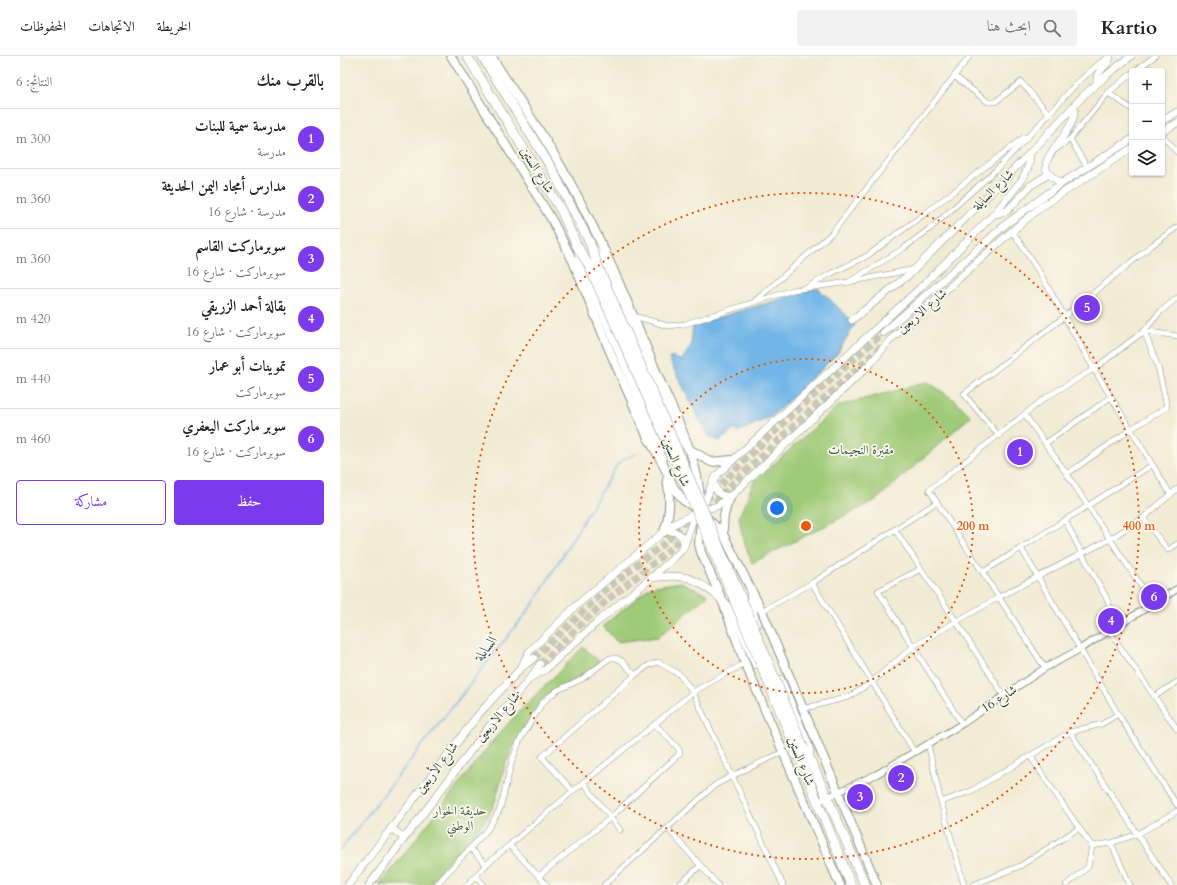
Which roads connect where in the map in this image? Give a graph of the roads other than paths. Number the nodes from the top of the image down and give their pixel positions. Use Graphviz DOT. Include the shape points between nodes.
graph roads {
  1 [pos="451,56"];
  2 [pos="467,56"];
  3 [pos="482,56"];
  4 [pos="491,56"];
  5 [pos="970,56"];
  6 [pos="1110,56"];
  7 [pos="1131,56"];
  8 [pos="1155,56"];
  9 [pos="1139,68"];
  10 [pos="954,76"];
  11 [pos="1129,76"];
  12 [pos="1097,83"];
  13 [pos="1108,93"];
  14 [pos="1074,106"];
  15 [pos="1129,107"];
  16 [pos="1177,112"];
  17 [pos="1049,114"];
  18 [pos="1165,119"];
  19 [pos="1177,123"];
  20 [pos="1038,126"];
  21 [pos="1165,130"];
  22 [pos="1165,138"];
  23 [pos="1070,139"];
  24 [pos="1129,145"];
  25 [pos="1129,145"];
  26 [pos="1177,152"];
  27 [pos="1051,153"];
  28 [pos="1029,154"];
  29 [pos="1087,167"];
  30 [pos="1049,174"];
  31 [pos="1062,183"];
  32 [pos="994,214"];
  33 [pos="1006,224"];
  34 [pos="1177,227"];
  35 [pos="1012,231"];
  36 [pos="590,243"];
  37 [pos="577,246"];
  38 [pos="916,268"];
  39 [pos="849,282"];
  40 [pos="805,288"];
  41 [pos="920,288"];
  42 [pos="1177,298"];
  43 [pos="755,301"];
  44 [pos="634,316"];
  45 [pos="1064,317"];
  46 [pos="852,320"];
  47 [pos="1144,331"];
  48 [pos="1177,336"];
  49 [pos="1094,370"];
  50 [pos="1110,397"];
  51 [pos="1025,415"];
  52 [pos="1131,429"];
  53 [pos="999,436"];
  54 [pos="1046,443"];
  55 [pos="689,449"];
  56 [pos="732,460"];
  57 [pos="662,462"];
  58 [pos="1152,465"];
  59 [pos="1067,474"];
  60 [pos="713,481"];
  61 [pos="1177,489"];
  62 [pos="1171,495"];
  63 [pos="731,496"];
  64 [pos="937,502"];
  65 [pos="1088,505"];
  66 [pos="700,511"];
  67 [pos="1143,518"];
  68 [pos="1065,520"];
  69 [pos="895,530"];
  70 [pos="664,532"];
  71 [pos="724,534"];
  72 [pos="1110,540"];
  73 [pos="1177,544"];
  74 [pos="684,546"];
  75 [pos="1021,548"];
  76 [pos="1082,554"];
  77 [pos="736,560"];
  78 [pos="921,569"];
  79 [pos="983,572"];
  80 [pos="712,576"];
  81 [pos="651,578"];
  82 [pos="1037,578"];
  83 [pos="812,583"];
  84 [pos="1177,589"];
  85 [pos="751,590"];
  86 [pos="999,597"];
  87 [pos="722,600"];
  88 [pos="1153,604"];
  89 [pos="762,611"];
  90 [pos="956,621"];
  91 [pos="1117,625"];
  92 [pos="1109,631"];
  93 [pos="914,646"];
  94 [pos="1080,649"];
  95 [pos="534,658"];
  96 [pos="745,663"];
  97 [pos="540,664"];
  98 [pos="521,668"];
  99 [pos="1045,668"];
  100 [pos="635,675"];
  101 [pos="531,677"];
  102 [pos="872,682"];
  103 [pos="1177,682"];
  104 [pos="693,692"];
  105 [pos="1004,696"];
  106 [pos="1155,696"];
  107 [pos="802,709"];
  108 [pos="1118,714"];
  109 [pos="655,724"];
  110 [pos="962,724"];
  111 [pos="1177,728"];
  112 [pos="1070,732"];
  113 [pos="928,744"];
  114 [pos="914,751"];
  115 [pos="784,752"];
  116 [pos="802,753"];
  117 [pos="1030,756"];
  118 [pos="732,776"];
  119 [pos="583,782"];
  120 [pos="573,791"];
  121 [pos="837,792"];
  122 [pos="827,797"];
  123 [pos="817,802"];
  124 [pos="941,802"];
  125 [pos="1177,805"];
  126 [pos="1177,810"];
  127 [pos="610,818"];
  128 [pos="391,828"];
  129 [pos="1079,828"];
  130 [pos="668,829"];
  131 [pos="620,830"];
  132 [pos="1138,834"];
  133 [pos="404,838"];
  134 [pos="1111,843"];
  135 [pos="510,846"];
  136 [pos="1092,846"];
  137 [pos="471,849"];
  138 [pos="486,865"];
  139 [pos="700,866"];
  140 [pos="476,876"];
  141 [pos="539,876"];
  142 [pos="348,885"];
  143 [pos="369,885"];
  144 [pos="436,885"];
  145 [pos="467,885"];
  146 [pos="484,885"];
  147 [pos="547,885"];
  148 [pos="604,885"];
  149 [pos="679,885"];
  150 [pos="718,885"];
  151 [pos="783,885"];
  152 [pos="840,885"];
  153 [pos="852,885"];
  154 [pos="865,885"];
  155 [pos="877,885"];
  156 [pos="964,885"];
  157 [pos="973,885"];
  158 [pos="1068,885"];
  159 [pos="1130,885"];
  160 [pos="1171,885"];
  1 -- 57 [label="main road, شارع الستين" via="552,220 573,261 648,438"];
  2 -- 37 [label="highway, شارع الستين" via="562,210"];
  3 -- 36 [label="highway, شارع الستين" via="552,169"];
  4 -- 44 [label="main road, شارع الستين" via="584,208"];
  5 -- 10 [label="street"];
  6 -- 12 [label="main road" via="1097,76"];
  6 -- 17 [label="street" via="1076,84"];
  7 -- 12 [label="main road, شارع السايلة"];
  8 -- 9 [label="street"];
  10 -- 17 [label="street" via="988,102 995,102 1021,82"];
  10 -- 43 [label="street" via="832,233"];
  11 -- 13 [label="street"];
  12 -- 14 [label="main road, شارع السايلة"];
  13 -- 15 [label="street"];
  13 -- 23 [label="street"];
  14 -- 27 [label="main road" via="1075,113 1071,125"];
  14 -- 28 [label="main road, شارع السايلة"];
  16 -- 18 [label="main road"];
  17 -- 20 [label="street"];
  19 -- 21 [label="main road"];
  20 -- 39 [label="street" via="996,170 932,227"];
  20 -- 40 [label="street" via="867,256"];
  22 -- 26 [label="street"];
  23 -- 27 [label="street"];
  23 -- 29 [label="street"];
  24 -- 29 [label="main road, شارع الاربعين"];
  25 -- 35 [label="main road, شارع الاربعين"];
  27 -- 30 [label="main road" via="1046,164"];
  28 -- 32 [label="main road" via="1030,160 1022,180"];
  28 -- 38 [label="main road, شارع السايلة"];
  29 -- 31 [label="main road, شارع الاربعين"];
  30 -- 31 [label="main road"];
  30 -- 32 [label="main road" via="1024,191 1006,210"];
  31 -- 33 [label="main road, شارع الاربعين"];
  32 -- 33 [label="main road"];
  32 -- 41 [label="main road"];
  33 -- 35 [label="main road"];
  33 -- 41 [label="main road, شارع الاربعين" via="884,333 891,321"];
  34 -- 45 [label="street"];
  35 -- 45 [label="street" via="1040,273"];
  35 -- 63 [label="main road, شارع الاربعين" via="890,340 850,384"];
  36 -- 55 [label="highway" via="601,261 674,428"];
  36 -- 116 [label="highway, شارع الستين, bridge" via="746,609"];
  37 -- 57 [label="highway" via="655,437"];
  37 -- 116 [label="highway, شارع الستين, bridge" via="588,264 655,414"];
  38 -- 39 [label="street"];
  38 -- 46 [label="main road, شارع السايلة"];
  39 -- 40 [label="street"];
  40 -- 43 [label="street"];
  41 -- 56 [label="main road"];
  42 -- 47 [label="street" via="1160,312"];
  43 -- 44 [label="street" via="685,324 668,326"];
  44 -- 55 [label="main road, شارع الستين"];
  45 -- 49 [label="street"];
  45 -- 53 [label="street" via="964,394"];
  47 -- 48 [label="street"];
  47 -- 49 [label="street"];
  47 -- 52 [label="street" via="1158,367 1167,407"];
  49 -- 50 [label="street"];
  49 -- 51 [label="street" via="1045,398"];
  50 -- 52 [label="street"];
  50 -- 54 [label="street"];
  51 -- 53 [label="street"];
  51 -- 54 [label="street"];
  52 -- 58 [label="street"];
  52 -- 59 [label="street"];
  53 -- 64 [label="street" via="930,490"];
  54 -- 59 [label="street"];
  55 -- 56 [label="main road" via="711,462"];
  55 -- 57 [label="main road" via="687,460 678,468 666,466"];
  55 -- 66 [label="main road, شارع الستين" via="698,479"];
  56 -- 60 [label="main road"];
  57 -- 66 [label="main road" via="680,496"];
  57 -- 70 [label="main road" via="670,501"];
  58 -- 62 [label="street"];
  58 -- 65 [label="street"];
  59 -- 65 [label="street"];
  60 -- 63 [label="main road" via="719,494 724,497"];
  60 -- 66 [label="main road"];
  61 -- 62 [label="street"];
  62 -- 67 [label="street"];
  63 -- 66 [label="main road, شارع الاربعين" via="717,506"];
  63 -- 71 [label="main road" via="725,508"];
  64 -- 69 [label="street"];
  64 -- 79 [label="street"];
  65 -- 68 [label="street"];
  65 -- 72 [label="street"];
  66 -- 70 [label="main road, شارع الاربعين"];
  66 -- 71 [label="main road"];
  66 -- 74 [label="main road" via="692,522"];
  66 -- 80 [label="main road, شارع الستين" via="699,544"];
  67 -- 72 [label="street"];
  67 -- 73 [label="street" via="1168,550"];
  68 -- 75 [label="street"];
  68 -- 76 [label="street"];
  69 -- 78 [label="street"];
  69 -- 83 [label="street"];
  70 -- 74 [label="main road" via="677,532 683,538"];
  70 -- 98 [label="main road, شارع الاربعين" via="578,604 529,652"];
  71 -- 77 [label="main road, شارع الستين"];
  72 -- 76 [label="street"];
  72 -- 88 [label="street"];
  74 -- 81 [label="main road"];
  75 -- 79 [label="street"];
  75 -- 82 [label="street"];
  76 -- 82 [label="street"];
  76 -- 91 [label="street" via="1106,597"];
  77 -- 80 [label="main road" via="729,556 721,557 714,564"];
  77 -- 85 [label="main road, شارع الستين"];
  78 -- 90 [label="street"];
  78 -- 93 [label="street" via="878,591"];
  79 -- 86 [label="street"];
  80 -- 87 [label="main road, شارع الستين"];
  81 -- 87 [label="main road" via="687,577 703,585"];
  81 -- 101 [label="main road" via="596,623 545,670"];
  82 -- 86 [label="street"];
  82 -- 94 [label="street"];
  83 -- 89 [label="street"];
  83 -- 102 [label="street"];
  84 -- 88 [label="street, شارع 16"];
  85 -- 89 [label="main road, شارع الستين"];
  85 -- 116 [label="highway" via="753,615 808,746"];
  86 -- 90 [label="street"];
  86 -- 99 [label="street"];
  87 -- 96 [label="main road, شارع الستين"];
  87 -- 116 [label="highway" via="738,621 794,753"];
  88 -- 91 [label="street, شارع 16"];
  89 -- 107 [label="main road, شارع الستين"];
  90 -- 93 [label="street"];
  90 -- 105 [label="street"];
  91 -- 92 [label="street, شارع 16"];
  92 -- 94 [label="street, شارع 16"];
  92 -- 106 [label="street"];
  93 -- 102 [label="street"];
  93 -- 110 [label="street"];
  94 -- 99 [label="street, شارع 16"];
  94 -- 108 [label="street"];
  95 -- 98 [label="main road, شارع الأربعين"];
  96 -- 104 [label="street"];
  96 -- 115 [label="main road, شارع الستين"];
  97 -- 101 [label="main road, شارع الاربعين"];
  98 -- 128 [label="main road, شارع الأربعين" via="478,715"];
  99 -- 105 [label="street, شارع 16"];
  100 -- 104 [label="street" via="658,662 679,674"];
  100 -- 120 [label="street" via="542,757"];
  100 -- 137 [label="street" via="622,661 610,658 582,679 558,690 542,703 520,740 500,809 488,829"];
  101 -- 133 [label="main road, شارع الاربعين" via="491,724"];
  102 -- 107 [label="street" via="849,697"];
  102 -- 114 [label="street"];
  103 -- 106 [label="street"];
  104 -- 109 [label="street"];
  104 -- 118 [label="street"];
  105 -- 110 [label="street, شارع 16"];
  106 -- 111 [label="street"];
  107 -- 121 [label="main road, شارع الستين"];
  108 -- 112 [label="street" via="1102,724"];
  108 -- 125 [label="street"];
  109 -- 119 [label="street"];
  109 -- 127 [label="street" via="680,752"];
  110 -- 113 [label="street, شارع 16"];
  112 -- 117 [label="street"];
  112 -- 132 [label="street"];
  113 -- 114 [label="street, شارع 16"];
  113 -- 124 [label="street"];
  114 -- 121 [label="street, شارع 16" via="877,774"];
  115 -- 118 [label="street"];
  115 -- 152 [label="main road, شارع الستين"];
  116 -- 122 [label="highway, شارع الستين"];
  116 -- 123 [label="highway, شارع الستين"];
  117 -- 124 [label="street" via="971,791"];
  117 -- 129 [label="street"];
  118 -- 130 [label="street" via="716,785"];
  118 -- 151 [label="street"];
  119 -- 120 [label="street"];
  119 -- 127 [label="street"];
  120 -- 135 [label="street"];
  121 -- 122 [label="street, شارع 16"];
  121 -- 155 [label="main road, شارع الستين"];
  122 -- 123 [label="street, شارع 16"];
  122 -- 154 [label="highway, شارع الستين"];
  123 -- 153 [label="highway, شارع الستين"];
  124 -- 156 [label="street"];
  126 -- 132 [label="street"];
  127 -- 131 [label="street"];
  127 -- 141 [label="street"];
  128 -- 133 [label="main road"];
  128 -- 142 [label="main road, شارع الأربعين"];
  129 -- 136 [label="street"];
  129 -- 157 [label="street" via="1020,866"];
  130 -- 139 [label="street"];
  130 -- 148 [label="street"];
  132 -- 134 [label="street"];
  132 -- 160 [label="street"];
  133 -- 143 [label="main road, شارع الاربعين"];
  134 -- 136 [label="street"];
  134 -- 159 [label="street"];
  135 -- 138 [label="street"];
  135 -- 141 [label="street"];
  136 -- 158 [label="street" via="1088,867"];
  137 -- 138 [label="street"];
  137 -- 144 [label="street"];
  138 -- 140 [label="street"];
  139 -- 149 [label="street"];
  139 -- 150 [label="street"];
  140 -- 145 [label="street"];
  140 -- 146 [label="street"];
  141 -- 147 [label="street"];
}
